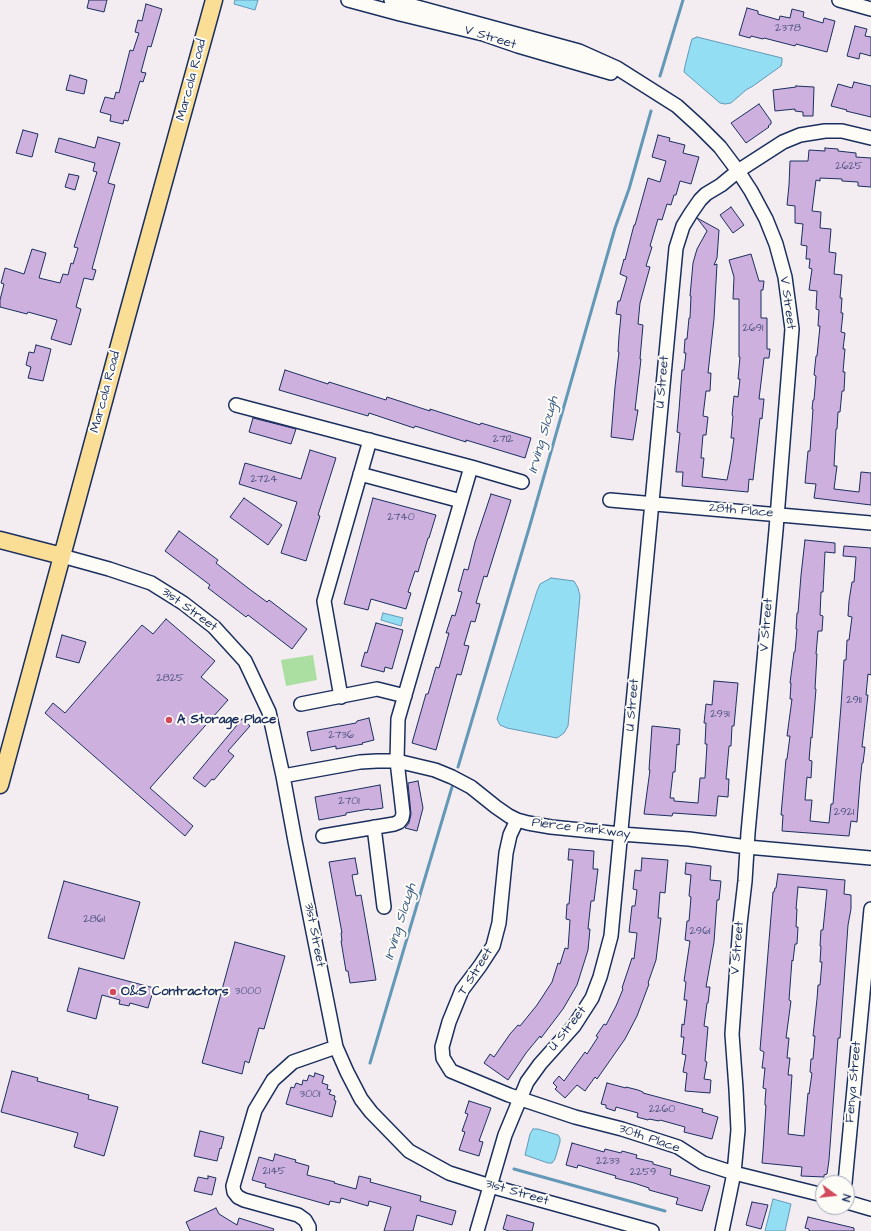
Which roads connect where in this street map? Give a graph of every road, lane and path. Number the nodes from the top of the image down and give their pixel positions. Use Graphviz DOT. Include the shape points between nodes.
graph roads {
  1 [pos="214,0"];
  2 [pos="348,0"];
  3 [pos="391,0"];
  4 [pos="839,0"];
  5 [pos="871,9"];
  6 [pos="632,78"];
  7 [pos="871,138"];
  8 [pos="738,171"];
  9 [pos="236,405"];
  10 [pos="370,440"];
  11 [pos="471,467"];
  12 [pos="360,474"];
  13 [pos="522,482"];
  14 [pos="610,500"];
  15 [pos="461,501"];
  16 [pos="652,504"];
  17 [pos="777,514"];
  18 [pos="871,523"];
  19 [pos="0,540"];
  20 [pos="62,556"];
  21 [pos="405,696"];
  22 [pos="341,697"];
  23 [pos="301,704"];
  24 [pos="397,761"];
  25 [pos="283,776"];
  26 [pos="0,785"];
  27 [pos="517,820"];
  28 [pos="374,827"];
  29 [pos="621,834"];
  30 [pos="323,836"];
  31 [pos="747,847"];
  32 [pos="871,858"];
  33 [pos="384,907"];
  34 [pos="871,909"];
  35 [pos="336,1047"];
  36 [pos="520,1099"];
  37 [pos="734,1173"];
  38 [pos="846,1175"];
  39 [pos="490,1186"];
  40 [pos="815,1194"];
  41 [pos="855,1204"];
  42 [pos="871,1209"];
  43 [pos="310,1231"];
  44 [pos="477,1231"];
  45 [pos="652,1231"];
  46 [pos="722,1231"];
  1 -- 20 [label="main road, Marcola Road"];
  2 -- 6 [label="street, V Street" via="483,34"];
  3 -- 6 [label="street, V Street" via="579,51 617,68"];
  4 -- 5 [label="street"];
  6 -- 8 [label="street, V Street" via="677,106 720,147"];
  7 -- 8 [label="street, U Street" via="842,131 808,133 782,142"];
  8 -- 16 [label="street, U Street" via="700,200 683,226 676,248"];
  8 -- 17 [label="street, V Street" via="766,219 776,244 785,277 792,329"];
  9 -- 10 [label="street"];
  10 -- 11 [label="street"];
  10 -- 12 [label="street"];
  11 -- 13 [label="street"];
  11 -- 15 [label="street"];
  12 -- 15 [label="street"];
  12 -- 22 [label="street" via="324,600"];
  14 -- 16 [label="street, 28th Place"];
  15 -- 21 [label="street"];
  16 -- 17 [label="street, 28th Place"];
  16 -- 29 [label="street, U Street"];
  17 -- 18 [label="street, 28th Place"];
  17 -- 31 [label="street, V Street"];
  19 -- 20 [label="main road"];
  20 -- 25 [label="street, 31st Street" via="109,568 151,583 214,627 245,661 269,712"];
  20 -- 26 [label="main road, Marcola Road"];
  21 -- 22 [label="street" via="377,689"];
  21 -- 24 [label="street" via="398,719"];
  22 -- 23 [label="street"];
  24 -- 25 [label="street, Pierce Parkway" via="360,762"];
  24 -- 27 [label="street, Pierce Parkway" via="452,777 471,787"];
  24 -- 28 [label="street" via="402,818 394,824"];
  25 -- 35 [label="street, 31st Street"];
  27 -- 29 [label="street, Pierce Parkway" via="551,827"];
  27 -- 36 [label="street, T Street" via="510,834 506,853 499,923 492,946 462,990 442,1047 443,1058 451,1071"];
  28 -- 30 [label="street"];
  28 -- 33 [label="street"];
  29 -- 31 [label="street, Pierce Parkway"];
  29 -- 36 [label="street, U Street" via="611,936 596,988 574,1026 527,1082"];
  31 -- 32 [label="street, Pierce Parkway"];
  31 -- 37 [label="street, V Street" via="732,1034 738,1130"];
  34 -- 38 [label="street, Fenya Street"];
  35 -- 39 [label="street, 31st Street" via="362,1099 409,1151 449,1173"];
  35 -- 43 [label="street" via="293,1062 273,1080 255,1110 233,1186 234,1192 244,1200 298,1215 305,1220"];
  36 -- 37 [label="street, 30th Place" via="678,1147 703,1163"];
  36 -- 39 [label="street, U Street" via="505,1136"];
  37 -- 40 [label="street, 30th Place"];
  37 -- 46 [label="street, V Street"];
  39 -- 44 [label="street, U Street"];
  39 -- 45 [label="street, 31st Street"];
  41 -- 42 [label="street"];
}
